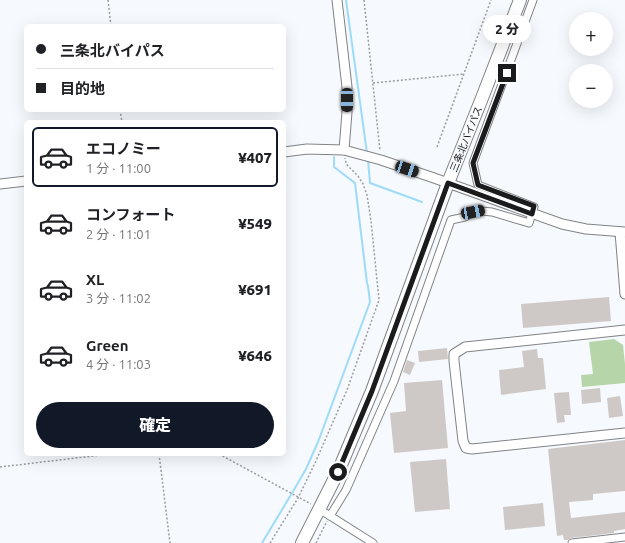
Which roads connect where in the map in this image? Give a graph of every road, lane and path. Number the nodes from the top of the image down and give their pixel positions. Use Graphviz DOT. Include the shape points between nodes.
graph roads {
  1 [pos="108,0"];
  2 [pos="337,0"];
  3 [pos="364,0"];
  4 [pos="491,0"];
  5 [pos="520,0"];
  6 [pos="533,0"];
  7 [pos="111,24"];
  8 [pos="464,74"];
  9 [pos="373,83"];
  10 [pos="437,148"];
  11 [pos="344,150"];
  12 [pos="286,152"];
  13 [pos="381,160"];
  14 [pos="24,181"];
  15 [pos="448,183"];
  16 [pos="0,184"];
  17 [pos="532,214"];
  18 [pos="623,232"];
  19 [pos="625,294"];
  20 [pos="625,330"];
  21 [pos="625,433"];
  22 [pos="93,456"];
  23 [pos="159,456"];
  24 [pos="224,456"];
  25 [pos="0,467"];
  26 [pos="298,498"];
  27 [pos="319,509"];
  28 [pos="330,516"];
  29 [pos="625,538"];
  30 [pos="170,543"];
  31 [pos="270,543"];
  32 [pos="302,543"];
  33 [pos="316,543"];
  34 [pos="373,543"];
  35 [pos="572,543"];
  1 -- 7 [label="path"];
  2 -- 11 [label="street" via="347,87"];
  3 -- 9 [label="path"];
  4 -- 8 [label="path"];
  5 -- 15 [label="highway, 三条北バイパス"];
  6 -- 17 [label="street" via="473,163 478,185 534,206"];
  8 -- 9 [label="path"];
  8 -- 10 [label="path"];
  9 -- 13 [label="path"];
  11 -- 12 [label="street" via="307,149"];
  11 -- 13 [label="street"];
  11 -- 26 [label="path" via="346,163 358,176 367,195 379,300 334,421"];
  13 -- 15 [label="street"];
  14 -- 16 [label="street"];
  15 -- 17 [label="street"];
  15 -- 27 [label="highway, 三条北バイパス" via="372,391 338,472"];
  17 -- 18 [label="street" via="586,229"];
  17 -- 28 [label="street" via="529,223 482,210 451,220 394,381 346,490"];
  18 -- 19 [label="street"];
  20 -- 21 [label="street" via="465,347 454,354 454,361 463,441 466,448"];
  22 -- 25 [label="path"];
  23 -- 30 [label="path"];
  24 -- 26 [label="path"];
  26 -- 27 [label="path"];
  26 -- 31 [label="path"];
  27 -- 28 [label="street"];
  27 -- 32 [label="highway, 三条北バイパス"];
  28 -- 33 [label="path"];
  28 -- 34 [label="street"];
  29 -- 35 [label="street"];
}
